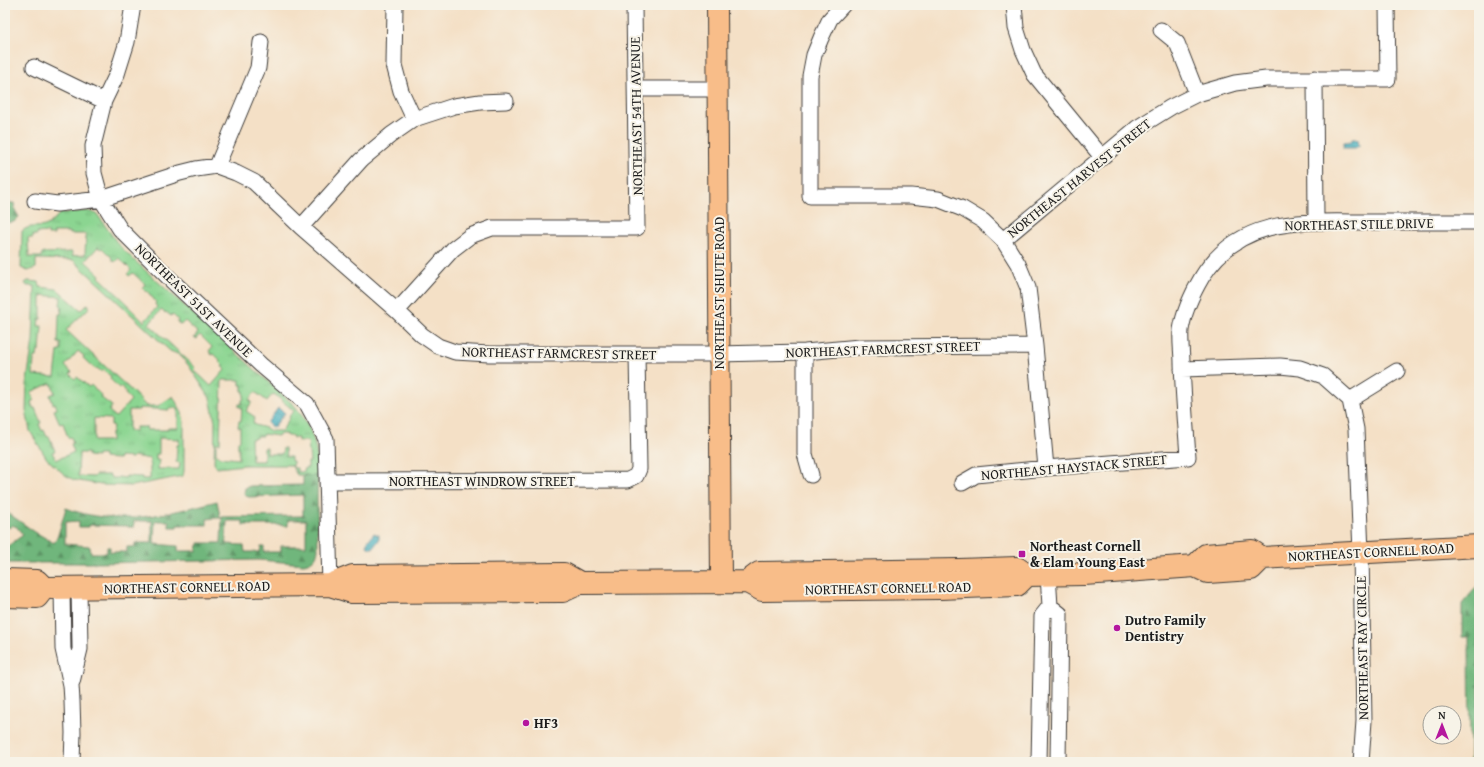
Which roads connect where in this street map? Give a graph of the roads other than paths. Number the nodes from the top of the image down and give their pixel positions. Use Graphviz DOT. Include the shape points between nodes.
graph roads {
  1 [pos="133,5"];
  2 [pos="395,5"];
  3 [pos="634,5"];
  4 [pos="717,5"];
  5 [pos="843,5"];
  6 [pos="1014,5"];
  7 [pos="1387,5"];
  8 [pos="1161,30"];
  9 [pos="261,42"];
  10 [pos="34,67"];
  11 [pos="1315,78"];
  12 [pos="636,89"];
  13 [pos="717,89"];
  14 [pos="1197,94"];
  15 [pos="104,101"];
  16 [pos="506,101"];
  17 [pos="414,119"];
  18 [pos="1102,157"];
  19 [pos="217,166"];
  20 [pos="101,199"];
  21 [pos="35,201"];
  22 [pos="1316,222"];
  23 [pos="1479,222"];
  24 [pos="301,227"];
  25 [pos="1003,240"];
  26 [pos="397,311"];
  27 [pos="1035,346"];
  28 [pos="805,352"];
  29 [pos="637,354"];
  30 [pos="719,354"];
  31 [pos="1182,369"];
  32 [pos="1397,371"];
  33 [pos="1350,400"];
  34 [pos="1188,457"];
  35 [pos="1046,468"];
  36 [pos="811,475"];
  37 [pos="328,481"];
  38 [pos="962,483"];
  39 [pos="1479,546"];
  40 [pos="1361,553"];
  41 [pos="1048,575"];
  42 [pos="5,580"];
  43 [pos="721,582"];
  44 [pos="330,585"];
  45 [pos="62,588"];
  46 [pos="5,596"];
  47 [pos="1050,606"];
  48 [pos="72,762"];
  49 [pos="1039,762"];
  50 [pos="1058,762"];
  51 [pos="1361,762"];
  1 -- 15 [label="street, NORTHEAST 51ST AVENUE" via="127,42 117,74"];
  2 -- 17 [label="street" via="394,65 401,91"];
  3 -- 12 [label="street, NORTHEAST 54TH AVENUE"];
  4 -- 13 [label="main road, NORTHEAST SHUTE ROAD"];
  5 -- 25 [label="street" via="830,19 821,38 810,76 810,196 912,196 938,199 983,221"];
  6 -- 18 [label="street" via="1016,28 1034,74"];
  7 -- 11 [label="street, NORTHEAST HARVEST STREET" via="1388,79"];
  8 -- 14 [label="street" via="1177,43"];
  9 -- 19 [label="street" via="258,68"];
  10 -- 15 [label="street"];
  11 -- 14 [label="street, NORTHEAST HARVEST STREET" via="1266,79 1235,83"];
  11 -- 22 [label="street"];
  12 -- 13 [label="street"];
  12 -- 26 [label="street, NORTHEAST 54TH AVENUE" via="636,228 492,228 470,236 453,250"];
  13 -- 30 [label="main road, NORTHEAST SHUTE ROAD"];
  14 -- 18 [label="street, NORTHEAST HARVEST STREET" via="1137,128"];
  15 -- 20 [label="street, NORTHEAST 51ST AVENUE" via="92,146 94,173"];
  16 -- 17 [label="street" via="454,106"];
  17 -- 24 [label="street" via="361,160"];
  18 -- 25 [label="street, NORTHEAST HARVEST STREET"];
  19 -- 20 [label="street, NORTHEAST FARMCREST STREET" via="196,168"];
  19 -- 24 [label="street, NORTHEAST FARMCREST STREET" via="254,182"];
  20 -- 21 [label="street, NORTHEAST FARMCREST STREET" via="57,204"];
  20 -- 37 [label="street, NORTHEAST 51ST AVENUE" via="120,229 161,270 262,365 308,404 326,439"];
  22 -- 23 [label="street, NORTHEAST STILE DRIVE"];
  22 -- 31 [label="street, NORTHEAST STILE DRIVE" via="1264,228 1242,238 1224,251 1208,268 1186,308 1181,331"];
  24 -- 26 [label="street, NORTHEAST FARMCREST STREET"];
  25 -- 27 [label="street" via="1018,264 1028,288"];
  26 -- 29 [label="street, NORTHEAST FARMCREST STREET" via="422,335 438,346 455,352"];
  27 -- 28 [label="street, NORTHEAST FARMCREST STREET" via="860,347"];
  27 -- 35 [label="street"];
  28 -- 30 [label="street, NORTHEAST FARMCREST STREET"];
  28 -- 36 [label="street" via="805,454"];
  29 -- 30 [label="street, NORTHEAST FARMCREST STREET"];
  29 -- 37 [label="street, NORTHEAST WINDROW STREET" via="638,469 636,476 628,480"];
  30 -- 43 [label="main road, NORTHEAST SHUTE ROAD"];
  31 -- 33 [label="street" via="1280,366 1300,368 1323,376"];
  31 -- 34 [label="street, NORTHEAST STILE DRIVE"];
  32 -- 33 [label="street"];
  33 -- 40 [label="street, NORTHEAST RAY CIRCLE" via="1356,429"];
  34 -- 35 [label="street, NORTHEAST HAYSTACK STREET"];
  35 -- 38 [label="street, NORTHEAST HAYSTACK STREET" via="976,475"];
  37 -- 44 [label="street, NORTHEAST 51ST AVENUE"];
  39 -- 40 [label="highway, NORTHEAST CORNELL ROAD"];
  40 -- 41 [label="highway, NORTHEAST CORNELL ROAD" via="1262,558 1251,569 1208,572 1195,566"];
  40 -- 51 [label="street, NORTHEAST RAY CIRCLE" via="1364,721"];
  41 -- 43 [label="highway, NORTHEAST CORNELL ROAD" via="1027,575 1017,568 759,573 747,582"];
  41 -- 47 [label="street"];
  42 -- 45 [label="highway, NORTHEAST CORNELL ROAD" via="37,581"];
  43 -- 44 [label="highway, NORTHEAST CORNELL ROAD" via="580,582 563,591 352,592"];
  44 -- 45 [label="highway, NORTHEAST CORNELL ROAD"];
  45 -- 46 [label="highway, NORTHEAST CORNELL ROAD" via="37,597"];
  45 -- 48 [label="street" via="80,649 71,685"];
  47 -- 49 [label="street" via="1042,616"];
  47 -- 50 [label="street" via="1060,614"];
}
